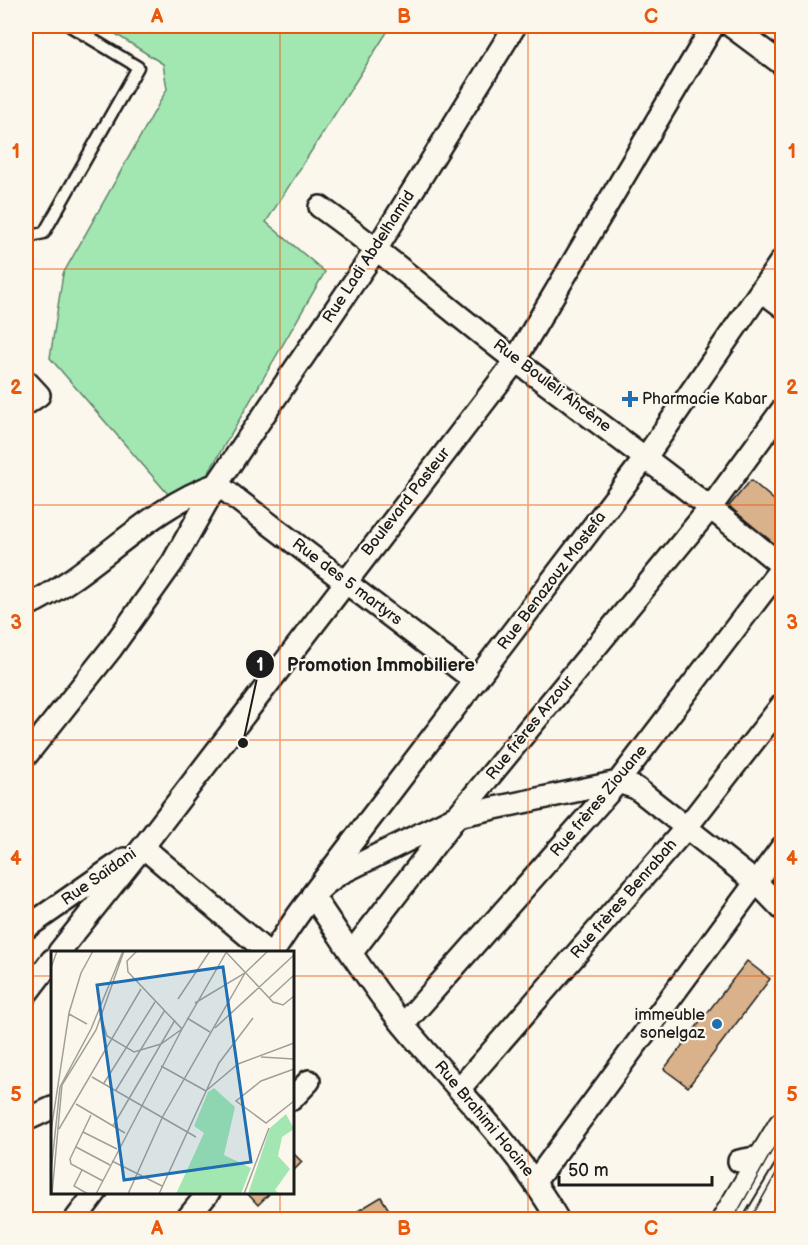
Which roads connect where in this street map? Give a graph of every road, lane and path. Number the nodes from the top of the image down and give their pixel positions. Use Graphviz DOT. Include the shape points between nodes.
graph roads {
  1 [pos="69,26"];
  2 [pos="515,26"];
  3 [pos="713,26"];
  4 [pos="731,26"];
  5 [pos="783,64"];
  6 [pos="320,207"];
  7 [pos="26,237"];
  8 [pos="377,248"];
  9 [pos="783,260"];
  10 [pos="762,291"];
  11 [pos="783,306"];
  12 [pos="515,360"];
  13 [pos="26,381"];
  14 [pos="26,404"];
  15 [pos="783,410"];
  16 [pos="646,457"];
  17 [pos="217,484"];
  18 [pos="711,507"];
  19 [pos="783,566"];
  20 [pos="345,580"];
  21 [pos="26,606"];
  22 [pos="475,681"];
  23 [pos="783,705"];
  24 [pos="26,756"];
  25 [pos="618,782"];
  26 [pos="457,816"];
  27 [pos="686,828"];
  28 [pos="143,847"];
  29 [pos="783,847"];
  30 [pos="755,882"];
  31 [pos="312,895"];
  32 [pos="783,909"];
  33 [pos="26,928"];
  34 [pos="60,951"];
  35 [pos="266,951"];
  36 [pos="274,951"];
  37 [pos="352,952"];
  38 [pos="51,961"];
  39 [pos="26,994"];
  40 [pos="403,1025"];
  41 [pos="309,1081"];
  42 [pos="460,1088"];
  43 [pos="294,1097"];
  44 [pos="51,1108"];
  45 [pos="26,1120"];
  46 [pos="783,1125"];
  47 [pos="765,1156"];
  48 [pos="739,1161"];
  49 [pos="536,1180"];
  50 [pos="94,1194"];
  51 [pos="207,1194"];
  52 [pos="75,1220"];
  53 [pos="186,1220"];
  54 [pos="558,1220"];
  55 [pos="725,1220"];
  1 -- 7 [label="lane" via="138,67 44,232"];
  2 -- 8 [label="street, Rue Ladi Abdelhamid"];
  3 -- 12 [label="street, Boulevard Pasteur"];
  4 -- 5 [label="street"];
  6 -- 8 [label="street, Rue Bouleli Ahcène"];
  8 -- 12 [label="street, Rue Bouleli Ahcène"];
  8 -- 17 [label="street, Rue Ladi Abdelhamid"];
  9 -- 10 [label="street, Rue Benazouz Mostefa"];
  10 -- 11 [label="street"];
  10 -- 16 [label="street, Rue Benazouz Mostefa"];
  12 -- 16 [label="street, Rue Bouleli Ahcène"];
  12 -- 20 [label="street, Boulevard Pasteur"];
  13 -- 14 [label="street" via="39,395"];
  15 -- 18 [label="street, Rue frères Arzour"];
  16 -- 18 [label="street, Rue Bouleli Ahcène"];
  16 -- 22 [label="street, Rue Benazouz Mostefa"];
  17 -- 20 [label="street, Rue des 5 martyrs"];
  17 -- 21 [label="street" via="177,502 75,577"];
  17 -- 24 [label="street, Rue Ladi Abdelhamid" via="173,562 111,649"];
  18 -- 19 [label="street, Rue Bouleli Ahcène"];
  18 -- 26 [label="street, Rue frères Arzour"];
  19 -- 25 [label="street, Rue frères Ziouane"];
  20 -- 22 [label="street, Rue des 5 martyrs"];
  20 -- 28 [label="street, Boulevard Pasteur"];
  22 -- 31 [label="street, Rue Benazouz Mostefa"];
  23 -- 27 [label="street, Rue frères Benrabah"];
  25 -- 26 [label="street"];
  25 -- 27 [label="street" via="636,788"];
  25 -- 40 [label="street, Rue frères Ziouane"];
  26 -- 31 [label="street" via="327,881"];
  26 -- 37 [label="street, Rue frères Arzour"];
  27 -- 30 [label="street"];
  27 -- 42 [label="street, Rue frères Benrabah"];
  28 -- 33 [label="street, Rue Saïdani"];
  28 -- 34 [label="street, Boulevard Pasteur"];
  28 -- 35 [label="street"];
  29 -- 30 [label="street"];
  30 -- 32 [label="street"];
  30 -- 49 [label="street"];
  31 -- 36 [label="street"];
  31 -- 37 [label="street, Rue Brahimi Hocine"];
  37 -- 40 [label="street, Rue Brahimi Hocine"];
  38 -- 39 [label="street"];
  40 -- 42 [label="street, Rue Brahimi Hocine"];
  41 -- 43 [label="street"];
  42 -- 49 [label="street, Rue Brahimi Hocine"];
  44 -- 45 [label="street"];
  46 -- 47 [label="street"];
  47 -- 48 [label="street"];
  47 -- 55 [label="street"];
  49 -- 54 [label="street, Rue Brahimi Hocine"];
  50 -- 52 [label="street"];
  51 -- 53 [label="street"];
}
